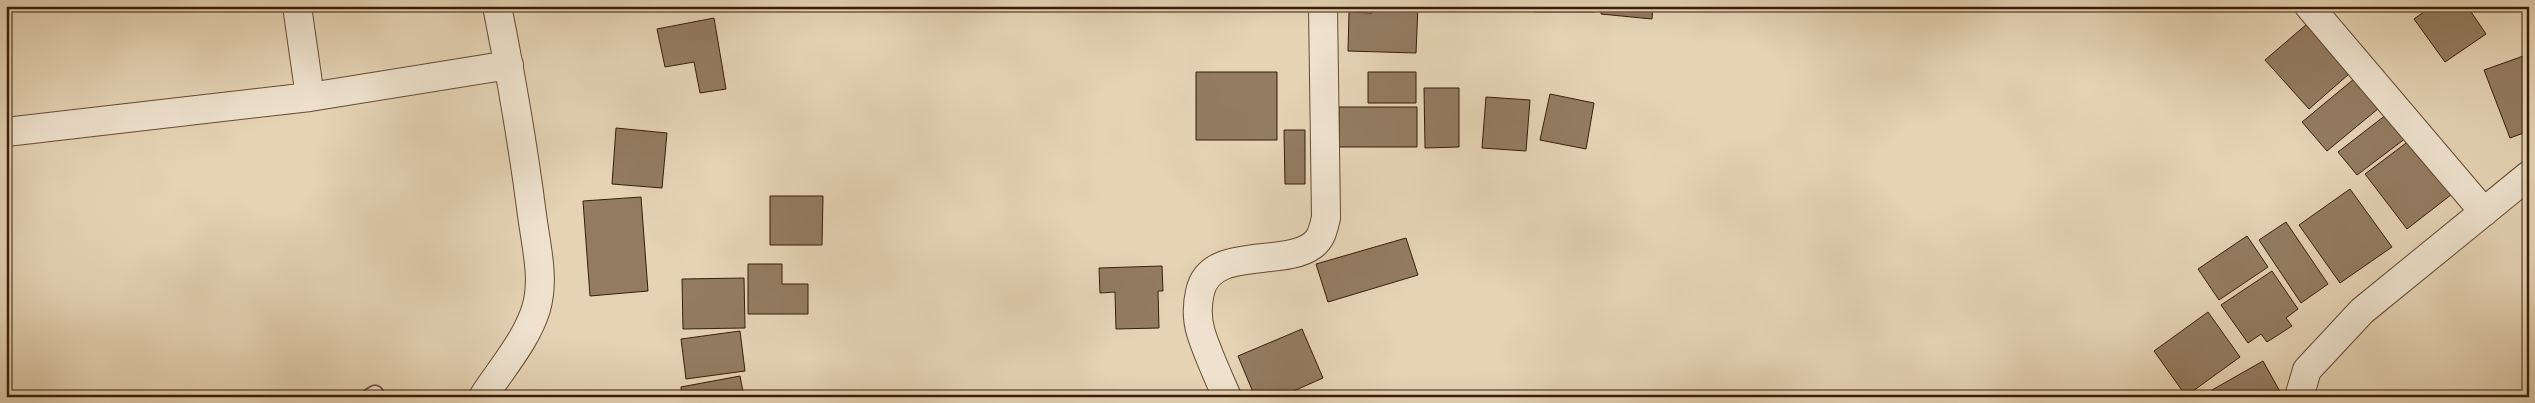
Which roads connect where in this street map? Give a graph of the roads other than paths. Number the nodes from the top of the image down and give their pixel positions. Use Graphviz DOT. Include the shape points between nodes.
graph roads {
  1 [pos="297,6"];
  2 [pos="498,6"];
  3 [pos="1323,6"];
  4 [pos="2309,6"];
  5 [pos="509,65"];
  6 [pos="310,97"];
  7 [pos="6,132"];
  8 [pos="2529,175"];
  9 [pos="2484,212"];
  10 [pos="484,397"];
  11 [pos="1227,397"];
  12 [pos="2299,397"];
  1 -- 6 [label="street"];
  2 -- 5 [label="street"];
  3 -- 11 [label="street" via="1326,218 1321,237 1306,250 1221,266 1208,274 1201,285 1197,306 1201,332"];
  4 -- 9 [label="street"];
  5 -- 6 [label="street"];
  5 -- 10 [label="street" via="540,264 540,288 528,330"];
  6 -- 7 [label="street"];
  8 -- 9 [label="street"];
  9 -- 12 [label="street" via="2362,310 2307,370"];
}
